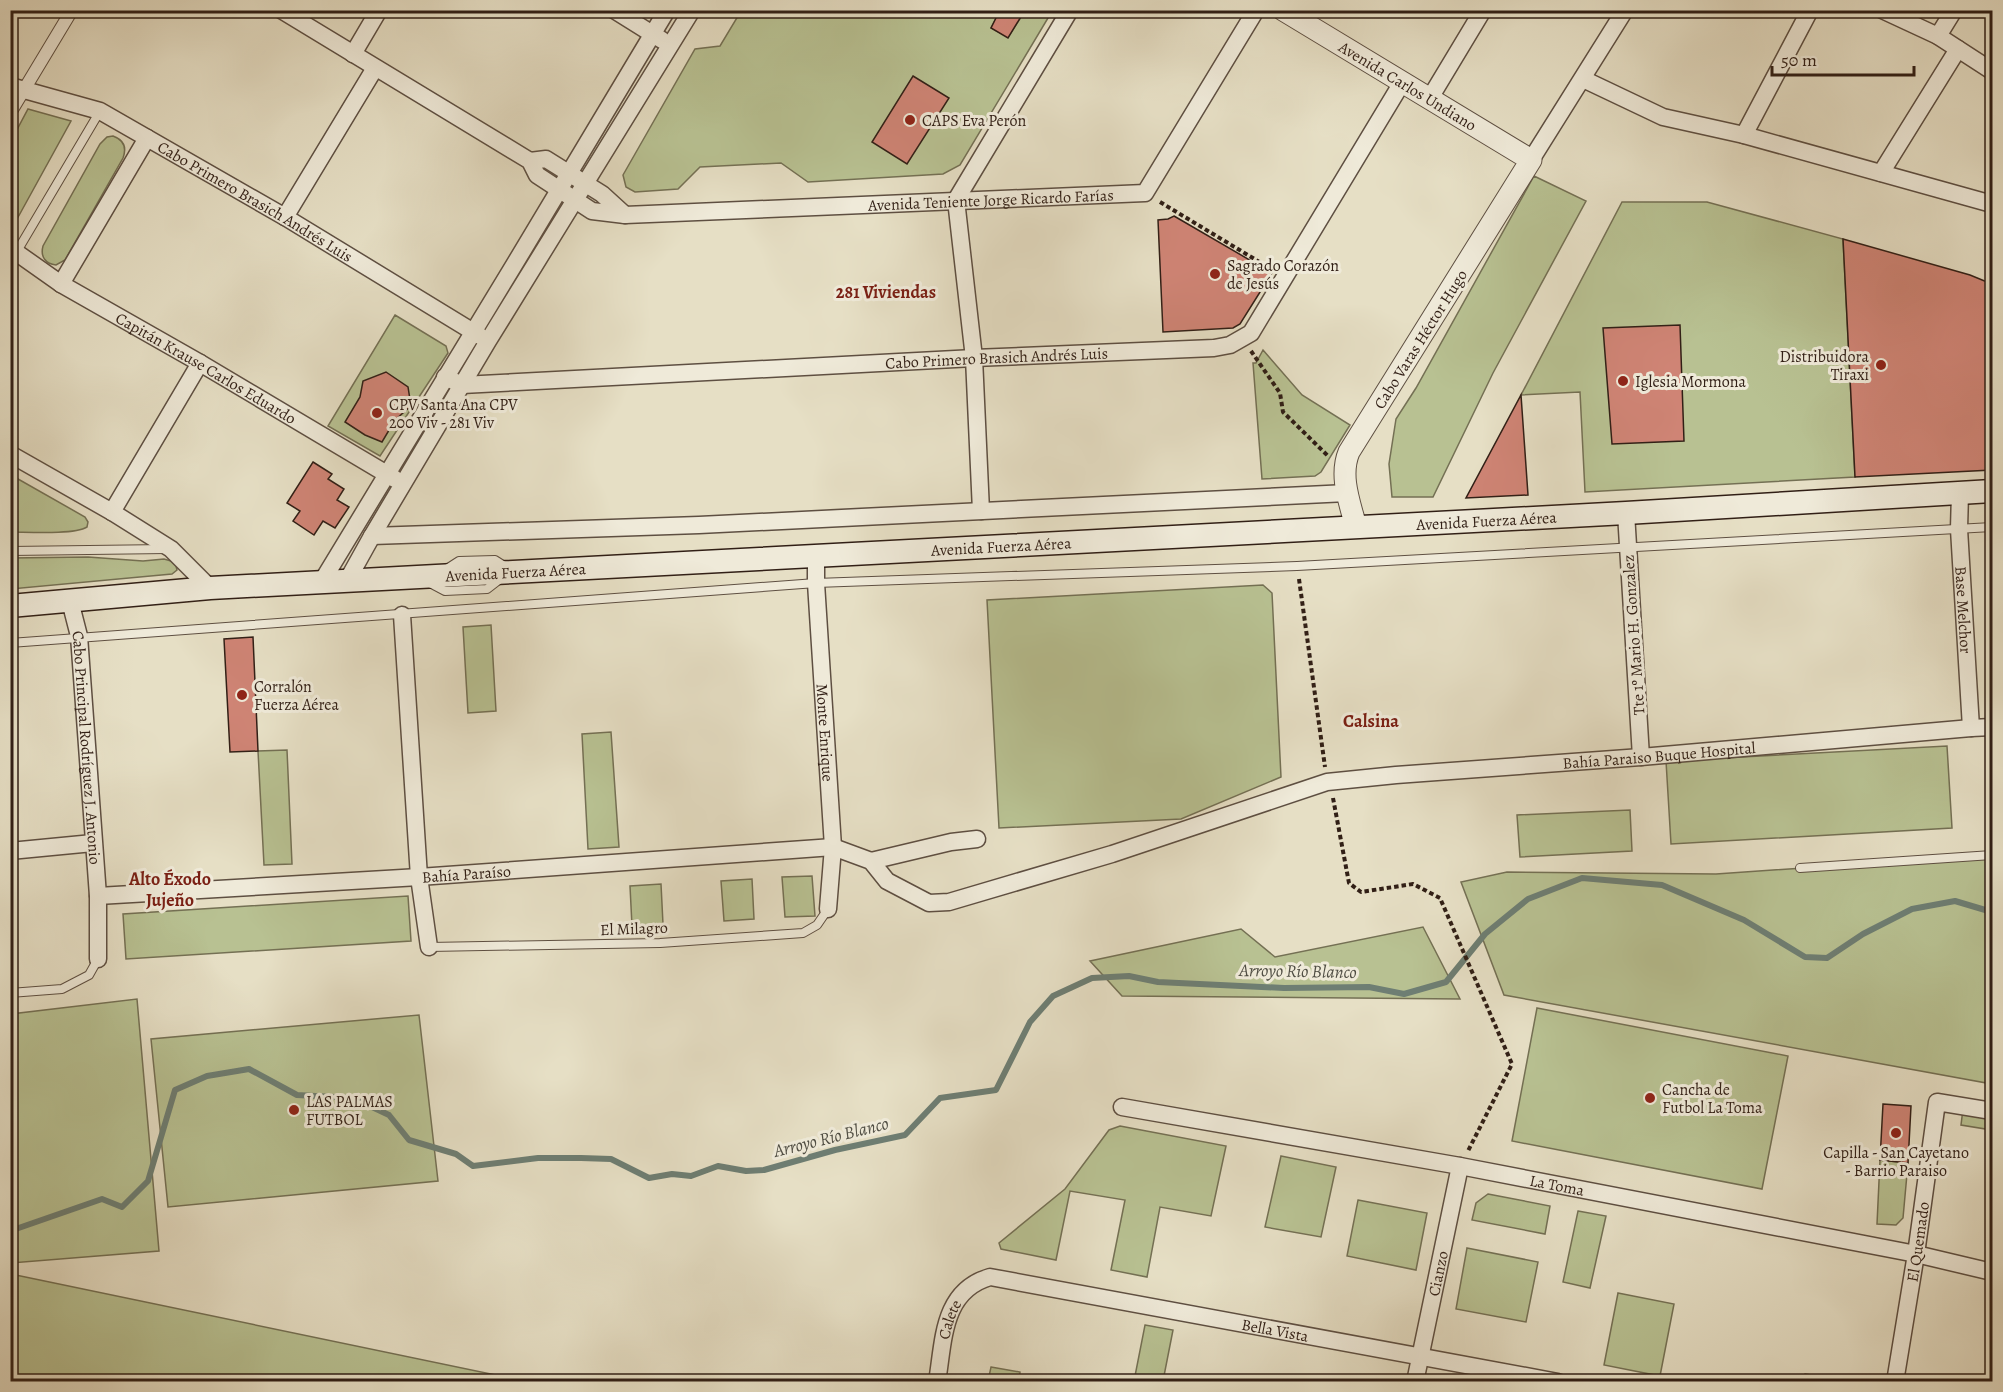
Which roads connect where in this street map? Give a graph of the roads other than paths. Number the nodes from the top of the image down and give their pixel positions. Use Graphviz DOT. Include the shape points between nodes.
graph roads {
  1 [pos="72,10"];
  2 [pos="281,10"];
  3 [pos="379,10"];
  4 [pos="614,10"];
  5 [pos="667,10"];
  6 [pos="692,10"];
  7 [pos="1070,10"];
  8 [pos="1256,10"];
  9 [pos="1283,10"];
  10 [pos="1483,10"];
  11 [pos="1625,10"];
  12 [pos="1810,10"];
  13 [pos="1882,10"];
  14 [pos="1954,10"];
  15 [pos="653,34"];
  16 [pos="1938,36"];
  17 [pos="671,45"];
  18 [pos="1958,49"];
  19 [pos="353,54"];
  20 [pos="375,68"];
  21 [pos="1992,71"];
  22 [pos="1583,79"];
  23 [pos="1403,81"];
  24 [pos="18,87"];
  25 [pos="1430,98"];
  26 [pos="100,111"];
  27 [pos="10,113"];
  28 [pos="1744,135"];
  29 [pos="147,138"];
  30 [pos="1532,160"];
  31 [pos="530,161"];
  32 [pos="1881,173"];
  33 [pos="570,174"];
  34 [pos="587,184"];
  35 [pos="560,190"];
  36 [pos="576,200"];
  37 [pos="956,200"];
  38 [pos="1992,204"];
  39 [pos="625,215"];
  40 [pos="285,217"];
  41 [pos="13,250"];
  42 [pos="61,284"];
  43 [pos="472,331"];
  44 [pos="488,342"];
  45 [pos="974,358"];
  46 [pos="200,363"];
  47 [pos="445,377"];
  48 [pos="462,385"];
  49 [pos="10,454"];
  50 [pos="387,474"];
  51 [pos="403,485"];
  52 [pos="1992,491"];
  53 [pos="1347,493"];
  54 [pos="1960,493"];
  55 [pos="981,510"];
  56 [pos="112,512"];
  57 [pos="1626,513"];
  58 [pos="1356,527"];
  59 [pos="1992,527"];
  60 [pos="1959,529"];
  61 [pos="372,536"];
  62 [pos="1627,548"];
  63 [pos="171,549"];
  64 [pos="10,551"];
  65 [pos="816,556"];
  66 [pos="347,581"];
  67 [pos="321,583"];
  68 [pos="816,584"];
  69 [pos="210,588"];
  70 [pos="70,601"];
  71 [pos="10,606"];
  72 [pos="402,615"];
  73 [pos="79,636"];
  74 [pos="10,643"];
  75 [pos="1971,728"];
  76 [pos="1992,728"];
  77 [pos="1641,757"];
  78 [pos="977,839"];
  79 [pos="93,843"];
  80 [pos="833,847"];
  81 [pos="10,851"];
  82 [pos="1992,855"];
  83 [pos="872,861"];
  84 [pos="1800,868"];
  85 [pos="419,877"];
  86 [pos="98,896"];
  87 [pos="828,909"];
  88 [pos="429,947"];
  89 [pos="98,959"];
  90 [pos="10,993"];
  91 [pos="1122,1107"];
  92 [pos="1992,1111"];
  93 [pos="1460,1166"];
  94 [pos="1916,1254"];
  95 [pos="1992,1272"];
  96 [pos="990,1277"];
  97 [pos="1419,1357"];
  98 [pos="936,1382"];
  99 [pos="1415,1382"];
  100 [pos="1558,1382"];
  101 [pos="1895,1382"];
  1 -- 24 [label="street"];
  2 -- 19 [label="street, Avenida Teniente Jorge Ricardo Farías"];
  3 -- 19 [label="street"];
  4 -- 15 [label="street"];
  5 -- 15 [label="street"];
  6 -- 17 [label="street"];
  7 -- 37 [label="street"];
  8 -- 37 [label="street, Avenida Teniente Jorge Ricardo Farías" via="1145,193"];
  9 -- 23 [label="street, Avenida Carlos Undiano"];
  10 -- 25 [label="street"];
  11 -- 22 [label="street"];
  12 -- 28 [label="street"];
  13 -- 16 [label="street"];
  14 -- 16 [label="street"];
  15 -- 17 [label="street"];
  15 -- 33 [label="street"];
  16 -- 18 [label="street"];
  17 -- 34 [label="street"];
  18 -- 21 [label="street"];
  18 -- 32 [label="street"];
  19 -- 20 [label="street, Avenida Teniente Jorge Ricardo Farías"];
  20 -- 31 [label="street, Avenida Teniente Jorge Ricardo Farías"];
  20 -- 40 [label="street"];
  22 -- 28 [label="street" via="1663,117"];
  22 -- 30 [label="street"];
  23 -- 25 [label="street, Avenida Carlos Undiano"];
  23 -- 45 [label="street, Cabo Primero Brasich Andrés Luis" via="1251,333 1230,345 1214,348"];
  24 -- 26 [label="street, Cabo Primero Brasich Andrés Luis"];
  24 -- 27 [label="street"];
  25 -- 30 [label="street, Avenida Carlos Undiano"];
  26 -- 29 [label="street, Cabo Primero Brasich Andrés Luis"];
  26 -- 41 [label="lane"];
  28 -- 32 [label="street"];
  29 -- 40 [label="street, Cabo Primero Brasich Andrés Luis"];
  29 -- 42 [label="street"];
  30 -- 53 [label="street, Cabo Varas Héctor Hugo" via="1347,457"];
  31 -- 33 [label="street, Avenida Teniente Jorge Ricardo Farías" via="546,159"];
  31 -- 35 [label="street, Avenida Teniente Jorge Ricardo Farías" via="537,175"];
  32 -- 38 [label="street"];
  33 -- 34 [label="street, Avenida Teniente Jorge Ricardo Farías"];
  33 -- 35 [label="street"];
  34 -- 36 [label="street"];
  34 -- 39 [label="street, Avenida Teniente Jorge Ricardo Farías"];
  35 -- 36 [label="street, Avenida Teniente Jorge Ricardo Farías"];
  35 -- 43 [label="street"];
  36 -- 39 [label="street, Avenida Teniente Jorge Ricardo Farías" via="592,211"];
  36 -- 44 [label="street"];
  37 -- 39 [label="street, Avenida Teniente Jorge Ricardo Farías"];
  37 -- 45 [label="street"];
  40 -- 43 [label="street, Cabo Primero Brasich Andrés Luis"];
  41 -- 42 [label="street, Capitán Krause Carlos Eduardo"];
  42 -- 46 [label="street, Capitán Krause Carlos Eduardo"];
  43 -- 44 [label="street, Cabo Primero Brasich Andrés Luis"];
  43 -- 47 [label="street"];
  44 -- 48 [label="street"];
  45 -- 48 [label="street, Cabo Primero Brasich Andrés Luis"];
  45 -- 55 [label="street"];
  46 -- 50 [label="street, Capitán Krause Carlos Eduardo"];
  46 -- 56 [label="street"];
  47 -- 48 [label="street, Cabo Primero Brasich Andrés Luis"];
  47 -- 50 [label="street"];
  48 -- 51 [label="street"];
  49 -- 56 [label="street"];
  50 -- 51 [label="street, Capitán Krause Carlos Eduardo"];
  50 -- 67 [label="street"];
  51 -- 61 [label="street"];
  52 -- 54 [label="main road, Avenida Fuerza Aérea"];
  53 -- 55 [label="street"];
  53 -- 58 [label="street, Cabo Varas Héctor Hugo"];
  54 -- 57 [label="main road, Avenida Fuerza Aérea"];
  54 -- 60 [label="street, Base Melchor"];
  55 -- 61 [label="street"];
  56 -- 63 [label="street"];
  57 -- 58 [label="main road, Avenida Fuerza Aérea"];
  57 -- 62 [label="street, Tte 1º Mario H. Gonzalez"];
  58 -- 65 [label="main road, Avenida Fuerza Aérea"];
  59 -- 60 [label="lane"];
  60 -- 62 [label="lane"];
  60 -- 75 [label="street, Base Melchor"];
  61 -- 66 [label="street"];
  62 -- 68 [label="lane" via="1297,566"];
  62 -- 77 [label="street, Tte 1º Mario H. Gonzalez"];
  63 -- 64 [label="lane"];
  63 -- 69 [label="street"];
  65 -- 66 [label="main road, Avenida Fuerza Aérea"];
  65 -- 68 [label="street, Monte Enrique"];
  66 -- 67 [label="main road, Avenida Fuerza Aérea"];
  67 -- 69 [label="main road, Avenida Fuerza Aérea"];
  68 -- 72 [label="lane"];
  68 -- 80 [label="street, Monte Enrique"];
  69 -- 70 [label="main road, Avenida Fuerza Aérea"];
  70 -- 71 [label="main road, Avenida Fuerza Aérea"];
  70 -- 73 [label="street, Cabo Principal Rodríguez J. Antonio"];
  72 -- 73 [label="lane"];
  72 -- 85 [label="street"];
  73 -- 74 [label="lane"];
  73 -- 79 [label="street, Cabo Principal Rodríguez J. Antonio"];
  75 -- 76 [label="street, Bahía Paraiso Buque Hospital"];
  75 -- 77 [label="street, Bahía Paraiso Buque Hospital"];
  77 -- 83 [label="street, Bahía Paraiso Buque Hospital" via="1327,782 1112,854 949,902 929,903 908,893 887,881"];
  78 -- 83 [label="street"];
  79 -- 81 [label="street"];
  79 -- 86 [label="street, Cabo Principal Rodríguez J. Antonio"];
  80 -- 83 [label="street"];
  80 -- 85 [label="street, Bahía Paraíso"];
  80 -- 87 [label="street, Monte Enrique"];
  82 -- 84 [label="lane"];
  85 -- 86 [label="street, Bahía Paraíso"];
  85 -- 88 [label="street"];
  86 -- 89 [label="street, Cabo Principal Rodríguez J. Antonio"];
  87 -- 88 [label="lane, El Milagro" via="817,925 803,933 660,943"];
  89 -- 90 [label="lane" via="89,975 62,989"];
  91 -- 93 [label="street, La Toma"];
  92 -- 94 [label="street, El Quemado" via="1937,1102"];
  93 -- 94 [label="street, La Toma"];
  93 -- 97 [label="street, Cianzo"];
  94 -- 95 [label="street, La Toma"];
  94 -- 101 [label="street, El Quemado"];
  96 -- 97 [label="street, Bella Vista"];
  96 -- 98 [label="street, Calete" via="975,1281 948,1315"];
  97 -- 99 [label="street, Cianzo"];
  97 -- 100 [label="street, Bella Vista"];
}
